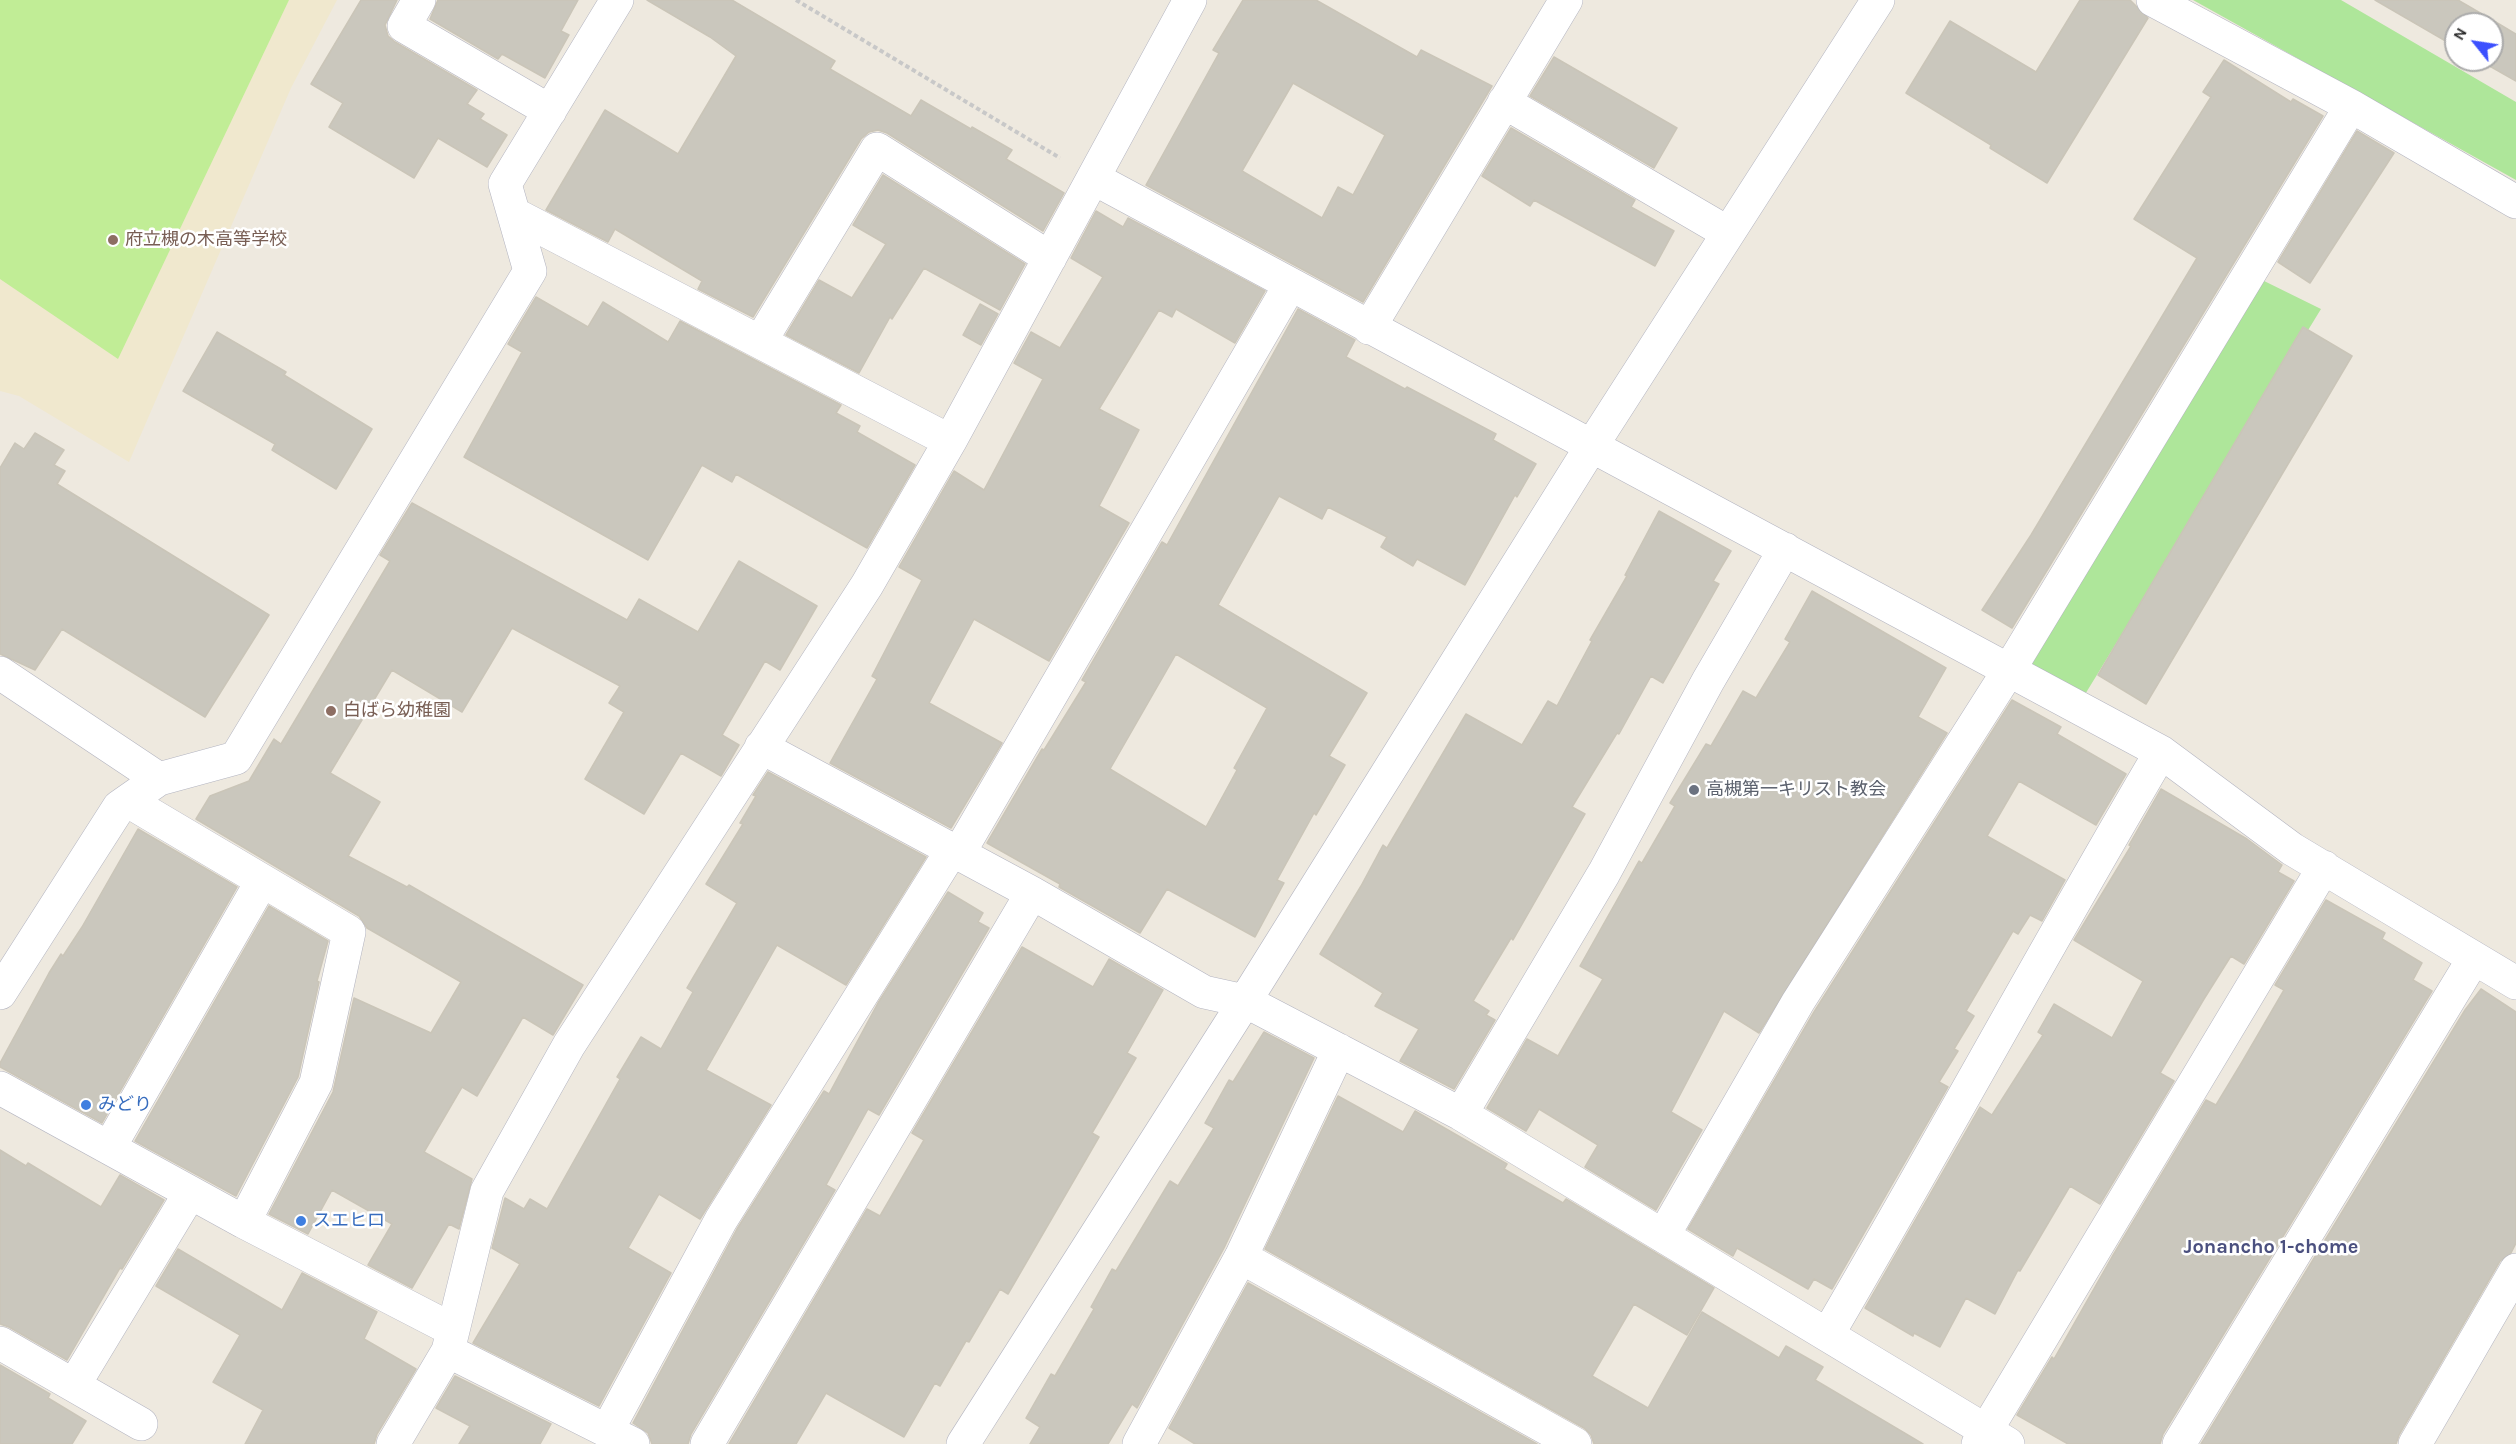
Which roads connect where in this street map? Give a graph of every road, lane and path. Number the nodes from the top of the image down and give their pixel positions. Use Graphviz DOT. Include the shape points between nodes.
graph roads {
  1 [pos="419,0"];
  2 [pos="617,0"];
  3 [pos="795,0"];
  4 [pos="1190,0"];
  5 [pos="1566,0"];
  6 [pos="1878,0"];
  7 [pos="2153,0"];
  8 [pos="1504,102"];
  9 [pos="2350,106"];
  10 [pos="550,111"];
  11 [pos="1093,178"];
  12 [pos="2516,202"];
  13 [pos="516,215"];
  14 [pos="1728,233"];
  15 [pos="1050,258"];
  16 [pos="1290,285"];
  17 [pos="1369,328"];
  18 [pos="760,342"];
  19 [pos="950,441"];
  20 [pos="1591,447"];
  21 [pos="1785,549"];
  22 [pos="2009,670"];
  23 [pos="0,673"];
  24 [pos="761,747"];
  25 [pos="2161,752"];
  26 [pos="159,779"];
  27 [pos="128,801"];
  28 [pos="956,852"];
  29 [pos="2324,867"];
  30 [pos="262,881"];
  31 [pos="1032,893"];
  32 [pos="2474,958"];
  33 [pos="2516,984"];
  34 [pos="2,987"];
  35 [pos="1245,1001"];
  36 [pos="1340,1050"];
  37 [pos="0,1088"];
  38 [pos="1461,1114"];
  39 [pos="109,1148"];
  40 [pos="190,1193"];
  41 [pos="244,1222"];
  42 [pos="1663,1236"];
  43 [pos="1241,1257"];
  44 [pos="2516,1270"];
  45 [pos="1828,1334"];
  46 [pos="451,1341"];
  47 [pos="0,1343"];
  48 [pos="74,1385"];
  49 [pos="141,1424"];
  50 [pos="623,1440"];
  51 [pos="1991,1440"];
  52 [pos="1143,1442"];
  53 [pos="393,1444"];
  54 [pos="707,1444"];
  55 [pos="963,1444"];
  56 [pos="1575,1444"];
  57 [pos="2180,1444"];
  58 [pos="2415,1444"];
  1 -- 10 [label="street" via="404,26"];
  2 -- 10 [label="street"];
  3 -- 11 [label="path"];
  4 -- 11 [label="street"];
  5 -- 8 [label="street"];
  6 -- 14 [label="street"];
  7 -- 9 [label="street"];
  8 -- 14 [label="street"];
  8 -- 17 [label="street"];
  9 -- 12 [label="street"];
  9 -- 22 [label="street"];
  10 -- 13 [label="street" via="505,184"];
  11 -- 15 [label="street"];
  11 -- 16 [label="street"];
  13 -- 18 [label="street"];
  13 -- 26 [label="street" via="530,271 236,758"];
  14 -- 20 [label="street"];
  15 -- 18 [label="street" via="878,149"];
  15 -- 19 [label="street"];
  16 -- 17 [label="street"];
  16 -- 28 [label="street"];
  17 -- 20 [label="street"];
  18 -- 19 [label="street"];
  19 -- 24 [label="street" via="867,585"];
  20 -- 21 [label="street"];
  20 -- 35 [label="street"];
  21 -- 22 [label="street"];
  21 -- 38 [label="street" via="1604,873"];
  22 -- 25 [label="street"];
  22 -- 42 [label="street" via="1798,1002"];
  23 -- 26 [label="street"];
  24 -- 28 [label="street"];
  24 -- 46 [label="street" via="569,1045 487,1191"];
  25 -- 29 [label="street" via="2292,849"];
  25 -- 45 [label="street"];
  26 -- 27 [label="street"];
  27 -- 30 [label="street"];
  27 -- 34 [label="street" via="119,807"];
  28 -- 31 [label="street"];
  28 -- 50 [label="street" via="721,1220"];
  29 -- 32 [label="street"];
  29 -- 51 [label="street"];
  30 -- 39 [label="street"];
  30 -- 41 [label="street" via="349,933 316,1083"];
  31 -- 35 [label="street" via="1204,992"];
  31 -- 54 [label="street"];
  32 -- 33 [label="street"];
  32 -- 57 [label="street"];
  35 -- 36 [label="street"];
  35 -- 55 [label="street"];
  36 -- 38 [label="street"];
  36 -- 43 [label="street"];
  37 -- 39 [label="street"];
  38 -- 42 [label="street"];
  39 -- 40 [label="street"];
  40 -- 41 [label="street"];
  40 -- 48 [label="street"];
  41 -- 46 [label="street"];
  42 -- 45 [label="street"];
  43 -- 52 [label="street"];
  43 -- 56 [label="street"];
  44 -- 58 [label="street"];
  45 -- 51 [label="street"];
  46 -- 50 [label="street"];
  46 -- 53 [label="street"];
  47 -- 48 [label="street"];
  48 -- 49 [label="street"];
}
